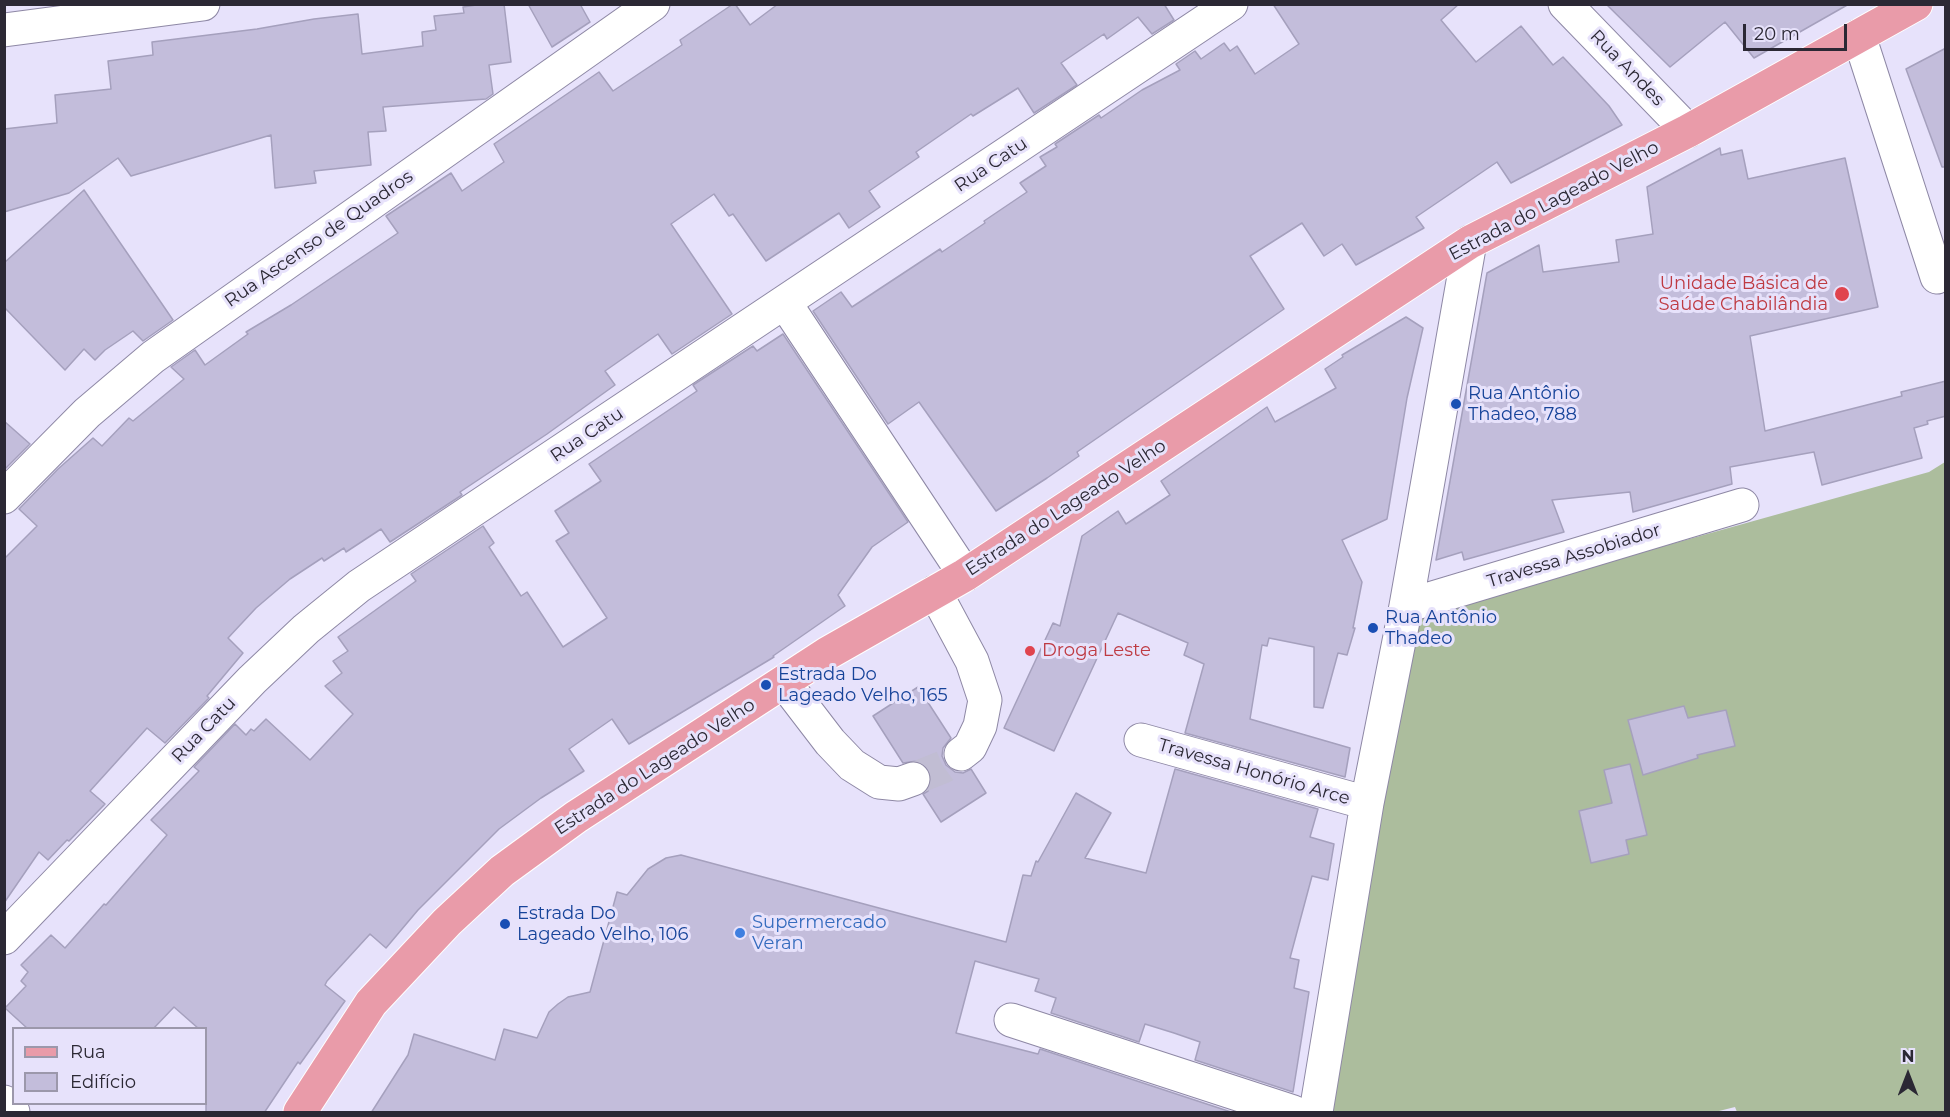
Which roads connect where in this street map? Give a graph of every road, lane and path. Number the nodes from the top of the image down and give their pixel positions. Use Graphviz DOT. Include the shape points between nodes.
graph roads {
  1 [pos="203,4"];
  2 [pos="1230,4"];
  3 [pos="1565,4"];
  4 [pos="1916,4"];
  5 [pos="197,5"];
  6 [pos="637,10"];
  7 [pos="4,30"];
  8 [pos="1859,36"];
  9 [pos="1688,131"];
  10 [pos="1470,242"];
  11 [pos="1936,277"];
  12 [pos="785,303"];
  13 [pos="4,497"];
  14 [pos="1742,505"];
  15 [pos="965,575"];
  16 [pos="935,592"];
  17 [pos="1406,606"];
  18 [pos="784,682"];
  19 [pos="1141,740"];
  20 [pos="962,754"];
  21 [pos="913,779"];
  22 [pos="1367,803"];
  23 [pos="4,938"];
  24 [pos="1011,1020"];
  25 [pos="4,1102"];
  26 [pos="13,1113"];
  27 [pos="300,1113"];
  28 [pos="1293,1113"];
  29 [pos="1316,1113"];
  1 -- 5 [label="street"];
  2 -- 12 [label="street, Rua Catu"];
  3 -- 9 [label="street, Rua Andes"];
  4 -- 8 [label="main road, Estrada do Lageado Velho"];
  5 -- 7 [label="street"];
  6 -- 13 [label="street, Rua Ascenso de Quadros" via="153,357 87,413"];
  8 -- 9 [label="main road, Estrada do Lageado Velho"];
  8 -- 11 [label="street"];
  9 -- 10 [label="main road, Estrada do Lageado Velho"];
  10 -- 15 [label="main road, Estrada do Lageado Velho"];
  10 -- 17 [label="street"];
  12 -- 15 [label="street"];
  12 -- 23 [label="street, Rua Catu" via="359,586 306,629"];
  14 -- 17 [label="street, Travessa Assobiador"];
  15 -- 16 [label="main road, Estrada do Lageado Velho"];
  16 -- 18 [label="main road, Estrada do Lageado Velho"];
  16 -- 20 [label="street" via="972,661 985,700 980,726"];
  17 -- 22 [label="street"];
  18 -- 21 [label="street" via="852,765 879,782 899,784"];
  18 -- 27 [label="main road, Estrada do Lageado Velho" via="502,870 371,1003"];
  19 -- 22 [label="street, Travessa Honório Arce"];
  22 -- 29 [label="street"];
  24 -- 28 [label="street"];
  25 -- 26 [label="street"];
}
